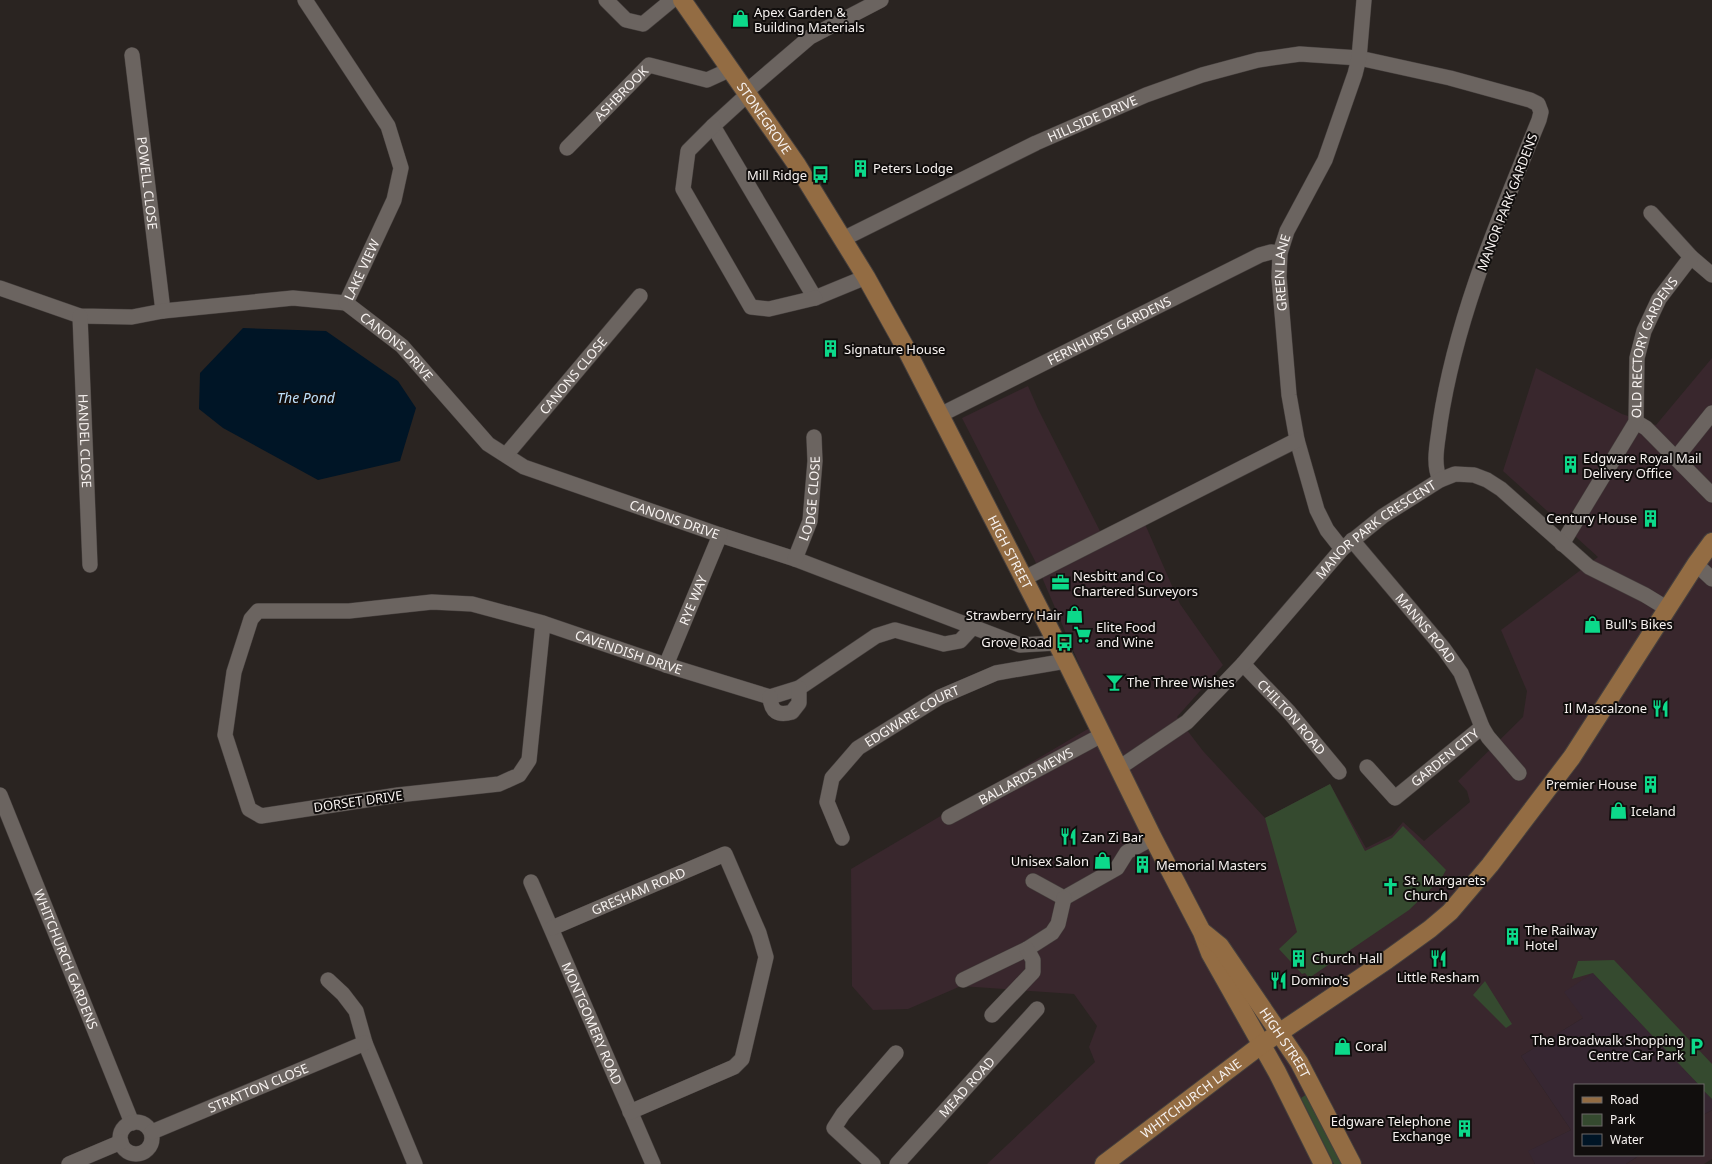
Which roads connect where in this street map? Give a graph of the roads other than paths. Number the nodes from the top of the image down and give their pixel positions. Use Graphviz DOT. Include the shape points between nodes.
graph roads {
  1 [pos="306,0"];
  2 [pos="606,0"];
  3 [pos="672,0"];
  4 [pos="682,0"];
  5 [pos="881,0"];
  6 [pos="1364,0"];
  7 [pos="132,55"];
  8 [pos="1359,58"];
  9 [pos="731,69"];
  10 [pos="747,92"];
  11 [pos="713,126"];
  12 [pos="567,148"];
  13 [pos="1651,213"];
  14 [pos="843,239"];
  15 [pos="1280,253"];
  16 [pos="1690,257"];
  17 [pos="1712,275"];
  18 [pos="866,277"];
  19 [pos="0,288"];
  20 [pos="640,296"];
  21 [pos="815,298"];
  22 [pos="346,303"];
  23 [pos="163,311"];
  24 [pos="80,316"];
  25 [pos="1712,413"];
  26 [pos="940,415"];
  27 [pos="1636,422"];
  28 [pos="814,437"];
  29 [pos="1297,440"];
  30 [pos="506,455"];
  31 [pos="1676,458"];
  32 [pos="1440,480"];
  33 [pos="1712,495"];
  34 [pos="720,535"];
  35 [pos="1712,542"];
  36 [pos="1347,544"];
  37 [pos="1562,544"];
  38 [pos="795,559"];
  39 [pos="1696,564"];
  40 [pos="90,565"];
  41 [pos="1023,579"];
  42 [pos="1712,579"];
  43 [pos="1668,610"];
  44 [pos="258,611"];
  45 [pos="544,623"];
  46 [pos="973,627"];
  47 [pos="1056,642"];
  48 [pos="1066,661"];
  49 [pos="1243,664"];
  50 [pos="666,665"];
  51 [pos="799,688"];
  52 [pos="770,697"];
  53 [pos="1482,727"];
  54 [pos="1102,735"];
  55 [pos="1367,767"];
  56 [pos="1119,768"];
  57 [pos="1339,772"];
  58 [pos="1519,773"];
  59 [pos="0,795"];
  60 [pos="949,817"];
  61 [pos="5,820"];
  62 [pos="842,838"];
  63 [pos="1152,838"];
  64 [pos="1033,881"];
  65 [pos="531,882"];
  66 [pos="1064,898"];
  67 [pos="552,928"];
  68 [pos="1202,932"];
  69 [pos="1027,949"];
  70 [pos="328,980"];
  71 [pos="963,980"];
  72 [pos="1038,1009"];
  73 [pos="992,1015"];
  74 [pos="1279,1033"];
  75 [pos="365,1043"];
  76 [pos="1261,1045"];
  77 [pos="896,1052"];
  78 [pos="630,1112"];
  79 [pos="132,1123"];
  80 [pos="152,1132"];
  81 [pos="120,1142"];
  82 [pos="69,1164"];
  83 [pos="415,1164"];
  84 [pos="653,1164"];
  85 [pos="873,1164"];
  86 [pos="897,1164"];
  87 [pos="1104,1164"];
  88 [pos="1323,1164"];
  89 [pos="1352,1164"];
  1 -- 22 [label="street, LAKE VIEW" via="388,126 401,168 394,200"];
  2 -- 3 [label="street" via="626,20 643,24"];
  4 -- 9 [label="main road, STONEGROVE"];
  5 -- 10 [label="street" via="810,37"];
  6 -- 8 [label="street, GREEN LANE"];
  7 -- 23 [label="street, POWELL CLOSE"];
  8 -- 14 [label="street, HILLSIDE DRIVE" via="1300,54 1258,60 1202,75 1146,95 1036,143"];
  8 -- 15 [label="street, GREEN LANE" via="1325,160 1287,231"];
  8 -- 32 [label="street, MANOR PARK GARDENS" via="1450,78 1530,100 1538,104 1541,112 1493,235 1454,353 1436,454 1436,470"];
  9 -- 10 [label="main road, STONEGROVE"];
  9 -- 12 [label="street, ASHBROOK" via="706,80 649,65"];
  10 -- 11 [label="street"];
  10 -- 14 [label="main road, STONEGROVE"];
  11 -- 21 [label="street"];
  11 -- 21 [label="street" via="688,151 682,189 751,308 768,309"];
  13 -- 16 [label="street"];
  14 -- 18 [label="main road, HIGH STREET"];
  15 -- 26 [label="street, FERNHURST GARDENS" via="1260,255"];
  15 -- 29 [label="street, GREEN LANE" via="1279,277 1288,395"];
  16 -- 17 [label="street"];
  16 -- 27 [label="street, OLD RECTORY GARDENS" via="1659,299 1644,331 1637,358"];
  18 -- 21 [label="street"];
  18 -- 26 [label="main road, HIGH STREET"];
  19 -- 24 [label="street"];
  20 -- 30 [label="street, CANONS CLOSE"];
  22 -- 23 [label="street, LAKE VIEW" via="293,298"];
  22 -- 30 [label="street, CANONS DRIVE" via="402,346 488,444"];
  23 -- 24 [label="street, LAKE VIEW" via="132,317"];
  24 -- 40 [label="street, HANDEL CLOSE"];
  25 -- 31 [label="street"];
  26 -- 41 [label="main road, HIGH STREET"];
  27 -- 31 [label="street" via="1646,428"];
  27 -- 37 [label="street, OLD RECTORY GARDENS"];
  28 -- 38 [label="street, LODGE CLOSE" via="815,461 810,521"];
  29 -- 36 [label="street, GREEN LANE" via="1317,510 1327,530"];
  29 -- 41 [label="street"];
  30 -- 34 [label="street, CANONS DRIVE" via="524,467"];
  31 -- 33 [label="street"];
  32 -- 36 [label="street, MANOR PARK CRESCENT" via="1383,516"];
  32 -- 37 [label="street, MANOR PARK CRESCENT" via="1455,474 1474,475 1487,480 1501,489"];
  34 -- 38 [label="street, CANONS DRIVE"];
  34 -- 50 [label="street, RYE WAY"];
  35 -- 39 [label="main road, WHITCHURCH LANE"];
  36 -- 49 [label="street, MANOR PARK CRESCENT"];
  36 -- 53 [label="street, MANNS ROAD" via="1444,649 1461,673"];
  37 -- 43 [label="street, MANOR PARK CRESCENT" via="1589,566"];
  38 -- 46 [label="street, CANONS DRIVE"];
  39 -- 42 [label="street"];
  39 -- 43 [label="main road, WHITCHURCH LANE"];
  41 -- 47 [label="main road, HIGH STREET"];
  43 -- 74 [label="main road, WHITCHURCH LANE" via="1572,757 1490,865 1450,912 1387,960"];
  44 -- 45 [label="street, CAVENDISH DRIVE" via="349,611 432,602 472,604"];
  44 -- 45 [label="street, DORSET DRIVE" via="251,619 234,672 225,735 249,809 261,816 398,794 499,784 518,775 529,760"];
  45 -- 50 [label="street, CAVENDISH DRIVE"];
  46 -- 47 [label="street, CANONS DRIVE" via="1020,645"];
  46 -- 51 [label="street" via="960,641 944,644 895,630 876,636"];
  47 -- 48 [label="main road, HIGH STREET"];
  48 -- 54 [label="main road, HIGH STREET"];
  48 -- 62 [label="street, EDGWARE COURT" via="996,673 940,697 858,748 832,778 827,802"];
  49 -- 56 [label="street, MANOR PARK CRESCENT" via="1187,722"];
  49 -- 57 [label="street, CHILTON ROAD" via="1289,712"];
  50 -- 52 [label="street, CAVENDISH DRIVE"];
  51 -- 52 [label="street"];
  51 -- 52 [label="street" via="799,703 792,712 779,714 774,711 770,706"];
  53 -- 55 [label="street, GARDEN CITY" via="1395,798"];
  53 -- 58 [label="street, GARDEN CITY"];
  54 -- 56 [label="main road, HIGH STREET"];
  54 -- 60 [label="street, BALLARDS MEWS"];
  56 -- 63 [label="main road, HIGH STREET"];
  59 -- 61 [label="street, WHITCHURCH GARDENS"];
  61 -- 79 [label="street, WHITCHURCH GARDENS"];
  63 -- 66 [label="street" via="1127,852 1117,868"];
  63 -- 68 [label="main road, HIGH STREET"];
  64 -- 66 [label="street"];
  65 -- 67 [label="street, MONTGOMERY ROAD"];
  66 -- 69 [label="street" via="1058,924 1052,933"];
  67 -- 78 [label="street, MONTGOMERY ROAD"];
  67 -- 78 [label="street, GRESHAM ROAD" via="725,854 759,933 766,957 742,1059 734,1067"];
  68 -- 74 [label="main road, HIGH STREET" via="1220,946"];
  68 -- 76 [label="main road, HIGH STREET" via="1210,953"];
  69 -- 71 [label="street"];
  69 -- 73 [label="street" via="1033,960 1033,972"];
  70 -- 75 [label="street" via="356,1011"];
  72 -- 86 [label="street, MEAD ROAD"];
  74 -- 76 [label="main road, WHITCHURCH LANE"];
  74 -- 89 [label="main road, HIGH STREET" via="1298,1062"];
  75 -- 80 [label="street, STRATTON CLOSE"];
  75 -- 83 [label="street"];
  76 -- 87 [label="main road, WHITCHURCH LANE"];
  76 -- 88 [label="main road, HIGH STREET"];
  77 -- 85 [label="street" via="834,1128"];
  78 -- 84 [label="street, MONTGOMERY ROAD"];
  79 -- 80 [label="street" via="146,1125"];
  79 -- 81 [label="street" via="121,1132"];
  80 -- 81 [label="street" via="152,1143 141,1154 126,1151"];
  81 -- 82 [label="street"];
}
